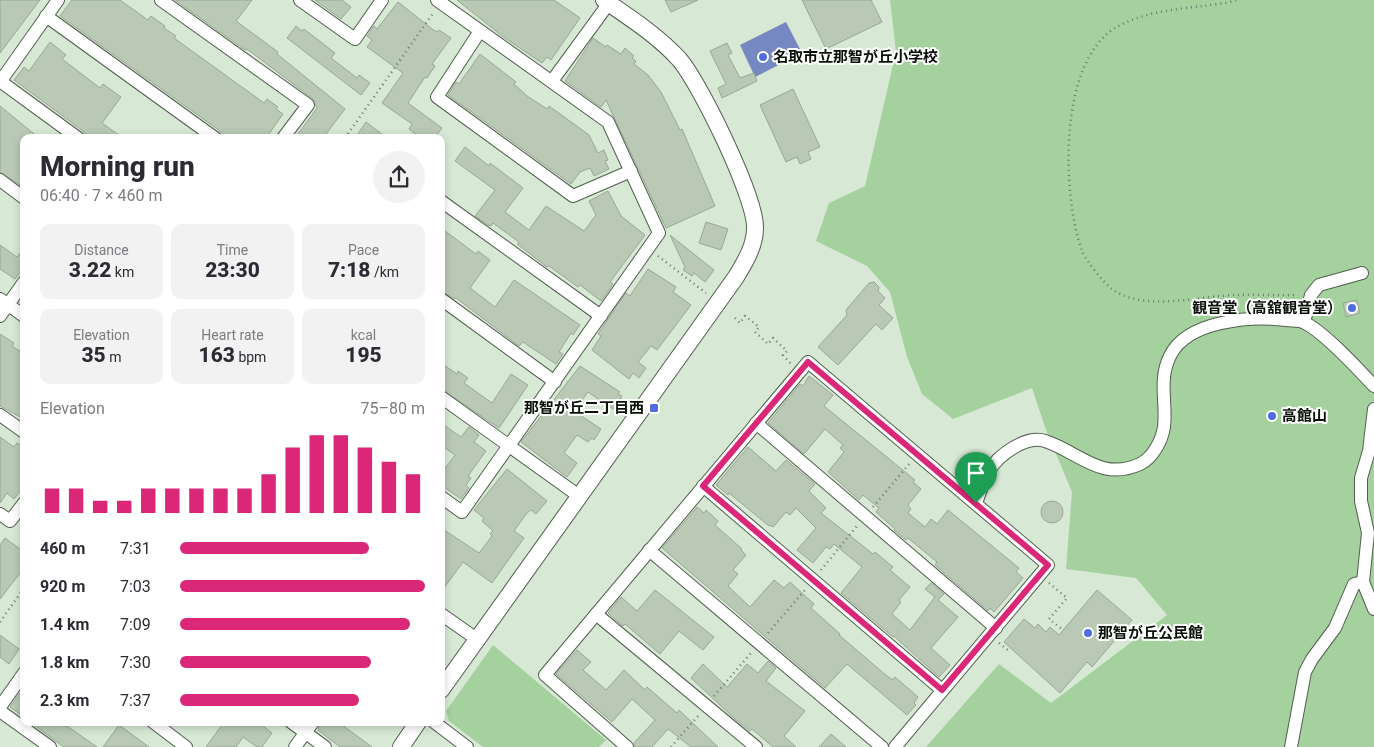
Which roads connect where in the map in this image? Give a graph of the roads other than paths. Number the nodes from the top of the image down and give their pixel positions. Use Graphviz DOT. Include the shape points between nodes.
graph roads {
  1 [pos="58,0"];
  2 [pos="161,0"];
  3 [pos="300,0"];
  4 [pos="382,0"];
  5 [pos="606,2"];
  6 [pos="437,4"];
  7 [pos="46,16"];
  8 [pos="480,31"];
  9 [pos="0,81"];
  10 [pos="552,81"];
  11 [pos="73,134"];
  12 [pos="209,134"];
  13 [pos="286,134"];
  14 [pos="631,172"];
  15 [pos="0,180"];
  16 [pos="20,195"];
  17 [pos="445,204"];
  18 [pos="1362,273"];
  19 [pos="20,286"];
  20 [pos="4,302"];
  21 [pos="445,302"];
  22 [pos="20,313"];
  23 [pos="0,316"];
  24 [pos="601,316"];
  25 [pos="1304,322"];
  26 [pos="555,382"];
  27 [pos="1374,386"];
  28 [pos="445,400"];
  29 [pos="1374,409"];
  30 [pos="0,415"];
  31 [pos="756,423"];
  32 [pos="20,429"];
  33 [pos="510,446"];
  34 [pos="703,486"];
  35 [pos="579,496"];
  36 [pos="445,500"];
  37 [pos="976,503"];
  38 [pos="20,508"];
  39 [pos="0,514"];
  40 [pos="649,550"];
  41 [pos="1363,582"];
  42 [pos="1374,609"];
  43 [pos="596,614"];
  44 [pos="445,617"];
  45 [pos="996,628"];
  46 [pos="478,640"];
  47 [pos="20,680"];
  48 [pos="445,685"];
  49 [pos="942,690"];
  50 [pos="0,707"];
  51 [pos="0,711"];
  52 [pos="20,725"];
  53 [pos="21,726"];
  54 [pos="157,726"];
  55 [pos="415,726"];
  56 [pos="439,726"];
  57 [pos="309,728"];
  58 [pos="50,747"];
  59 [pos="186,747"];
  60 [pos="295,747"];
  61 [pos="325,747"];
  62 [pos="401,747"];
  63 [pos="467,747"];
  64 [pos="627,747"];
  65 [pos="756,747"];
  66 [pos="882,747"];
  67 [pos="894,747"];
  68 [pos="1290,747"];
  1 -- 7 [label="street"];
  2 -- 13 [label="street" via="308,105"];
  3 -- 4 [label="street" via="355,39"];
  5 -- 10 [label="street"];
  5 -- 35 [label="street" via="663,44 690,75 746,189 755,229 746,261"];
  6 -- 8 [label="street"];
  7 -- 9 [label="street"];
  7 -- 12 [label="street"];
  8 -- 10 [label="street"];
  8 -- 14 [label="street" via="437,97 573,196"];
  9 -- 11 [label="street"];
  10 -- 14 [label="street" via="608,122"];
  14 -- 24 [label="street" via="659,233"];
  15 -- 16 [label="street"];
  17 -- 24 [label="street"];
  18 -- 25 [label="street" via="1320,285 1311,295"];
  19 -- 20 [label="street"];
  20 -- 22 [label="street"];
  20 -- 23 [label="street"];
  21 -- 26 [label="street"];
  24 -- 26 [label="street"];
  25 -- 27 [label="street"];
  25 -- 37 [label="street" via="1266,318 1239,320 1212,326 1180,341 1163,374 1164,427 1152,455 1142,463 1108,469 1093,466 1044,441 1022,443 1004,454 989,470"];
  26 -- 33 [label="street"];
  28 -- 33 [label="street"];
  29 -- 41 [label="street" via="1369,451 1361,478 1361,501 1368,533"];
  30 -- 32 [label="street"];
  31 -- 34 [label="street"];
  31 -- 37 [label="street" via="808,362"];
  31 -- 45 [label="street"];
  33 -- 35 [label="street"];
  33 -- 36 [label="street" via="462,512"];
  34 -- 40 [label="street"];
  34 -- 49 [label="street"];
  35 -- 46 [label="street"];
  37 -- 45 [label="street" via="1048,565"];
  38 -- 39 [label="street" via="10,521"];
  40 -- 43 [label="street"];
  40 -- 66 [label="street"];
  41 -- 42 [label="street"];
  41 -- 68 [label="street" via="1354,584 1335,628 1305,672"];
  43 -- 64 [label="street" via="544,675"];
  43 -- 65 [label="street"];
  44 -- 46 [label="street"];
  45 -- 49 [label="street"];
  46 -- 48 [label="street"];
  47 -- 50 [label="street"];
  49 -- 67 [label="street"];
  51 -- 52 [label="street"];
  53 -- 58 [label="street"];
  54 -- 59 [label="street"];
  55 -- 62 [label="street"];
  56 -- 63 [label="street"];
  57 -- 60 [label="street"];
  57 -- 61 [label="street"];
}
